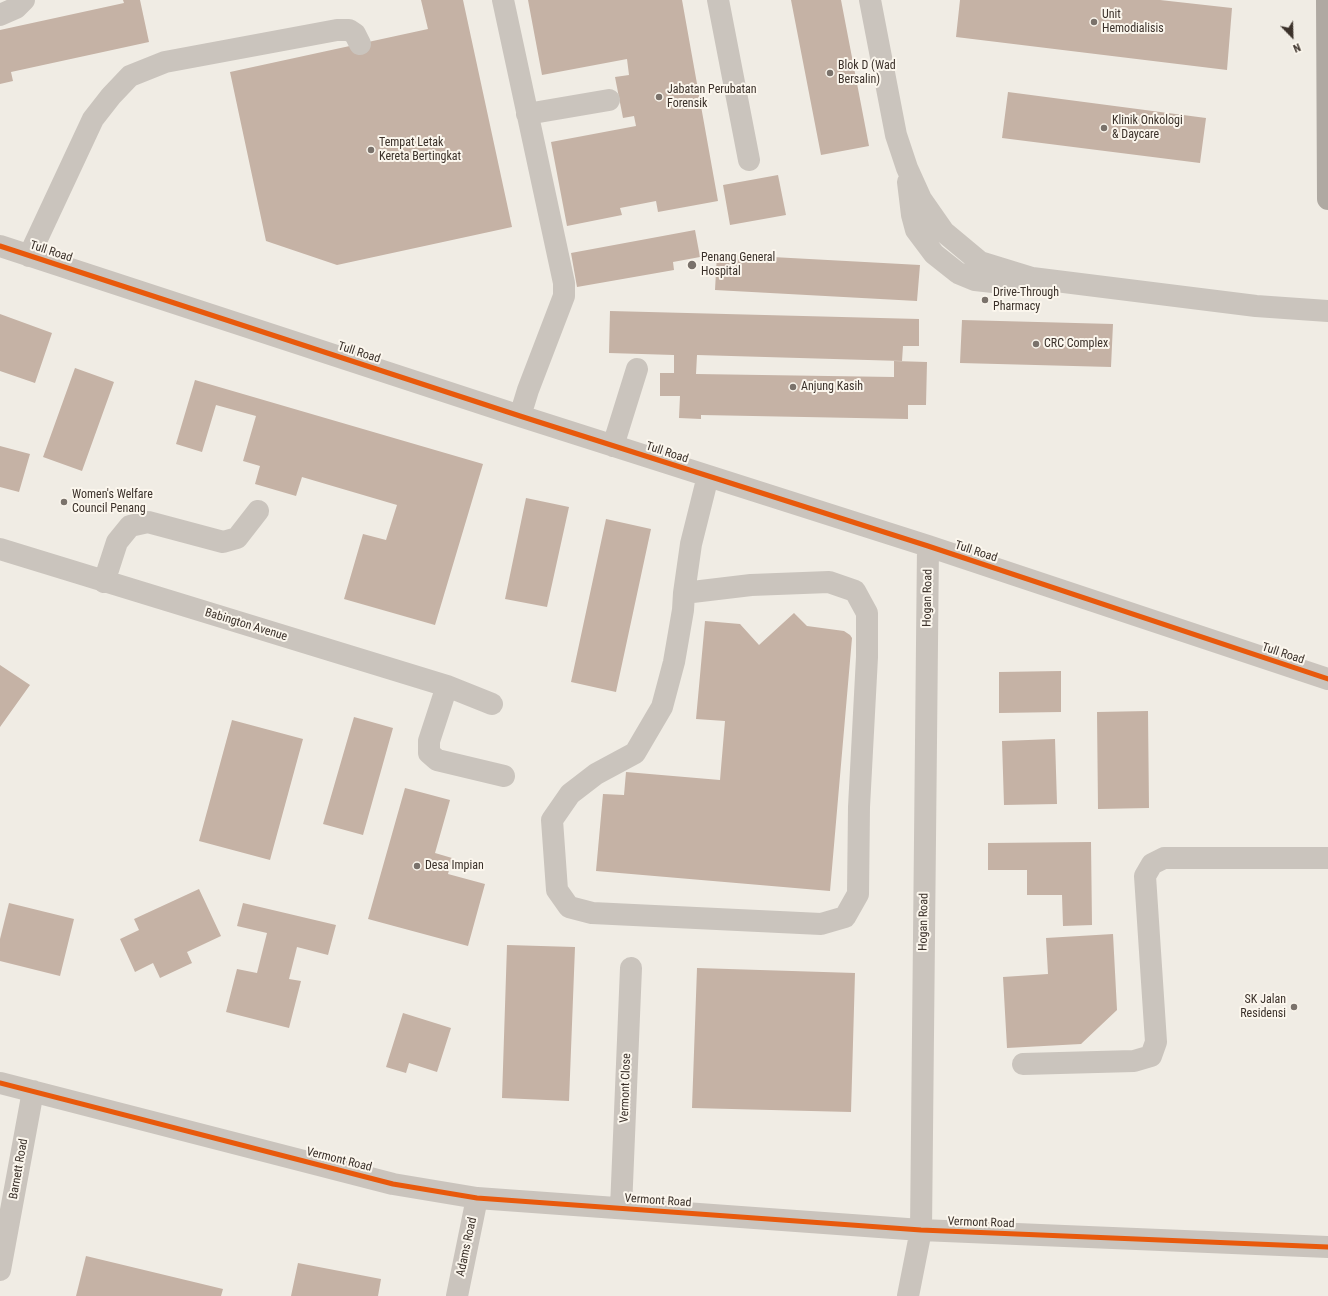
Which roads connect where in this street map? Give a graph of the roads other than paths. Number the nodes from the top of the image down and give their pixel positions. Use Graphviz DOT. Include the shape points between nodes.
graph roads {
  1 [pos="24,0"];
  2 [pos="503,0"];
  3 [pos="718,0"];
  4 [pos="870,0"];
  5 [pos="1327,0"];
  6 [pos="0,15"];
  7 [pos="360,44"];
  8 [pos="1327,49"];
  9 [pos="609,100"];
  10 [pos="527,114"];
  11 [pos="749,160"];
  12 [pos="1328,199"];
  13 [pos="0,246"];
  14 [pos="29,256"];
  15 [pos="1328,311"];
  16 [pos="637,369"];
  17 [pos="520,416"];
  18 [pos="613,446"];
  19 [pos="708,476"];
  20 [pos="258,511"];
  21 [pos="928,546"];
  22 [pos="0,549"];
  23 [pos="104,582"];
  24 [pos="684,593"];
  25 [pos="1328,679"];
  26 [pos="447,686"];
  27 [pos="492,704"];
  28 [pos="504,776"];
  29 [pos="1328,858"];
  30 [pos="631,968"];
  31 [pos="1023,1064"];
  32 [pos="0,1082"];
  33 [pos="33,1091"];
  34 [pos="477,1198"];
  35 [pos="621,1208"];
  36 [pos="921,1230"];
  37 [pos="1328,1247"];
  38 [pos="0,1270"];
  39 [pos="457,1296"];
  40 [pos="908,1296"];
  1 -- 6 [label="street" via="16,8"];
  2 -- 10 [label="street"];
  3 -- 11 [label="street"];
  4 -- 15 [label="street" via="896,135 907,168 921,199 944,232 980,262 1032,278 1248,305"];
  5 -- 8 [label="main road"];
  7 -- 14 [label="street" via="355,34 349,30 337,30 165,62 130,76 93,119"];
  8 -- 12 [label="main road"];
  9 -- 10 [label="street"];
  10 -- 17 [label="street" via="564,283 564,296"];
  13 -- 14 [label="street, Tull Road"];
  14 -- 17 [label="street, Tull Road"];
  16 -- 18 [label="street"];
  17 -- 18 [label="street, Tull Road"];
  18 -- 19 [label="street, Tull Road"];
  19 -- 21 [label="street, Tull Road"];
  19 -- 24 [label="street" via="691,544"];
  20 -- 23 [label="street" via="237,538 223,542 148,522 130,526 117,542"];
  21 -- 25 [label="street, Tull Road"];
  21 -- 36 [label="street, Hogan Road"];
  22 -- 23 [label="street, Babington Avenue"];
  23 -- 26 [label="street, Babington Avenue"];
  24 -- 24 [label="street" via="674,662 662,707 635,753 596,774 570,794 552,820 557,890 569,907 592,913 820,924 845,917 858,894 867,612 855,591 829,582 751,585"];
  26 -- 27 [label="street, Babington Avenue"];
  26 -- 28 [label="street" via="429,741 429,753 437,760"];
  29 -- 31 [label="street" via="1164,858 1152,864 1146,876 1156,1042 1151,1056 1134,1061"];
  30 -- 35 [label="street, Vermont Close"];
  32 -- 33 [label="street, Vermont Road"];
  33 -- 34 [label="street, Vermont Road" via="393,1184"];
  33 -- 38 [label="street, Barnett Road"];
  34 -- 35 [label="street, Vermont Road"];
  34 -- 39 [label="street, Adams Road"];
  35 -- 36 [label="street, Vermont Road"];
  36 -- 37 [label="street, Vermont Road"];
  36 -- 40 [label="street, Hogan Road"];
}
